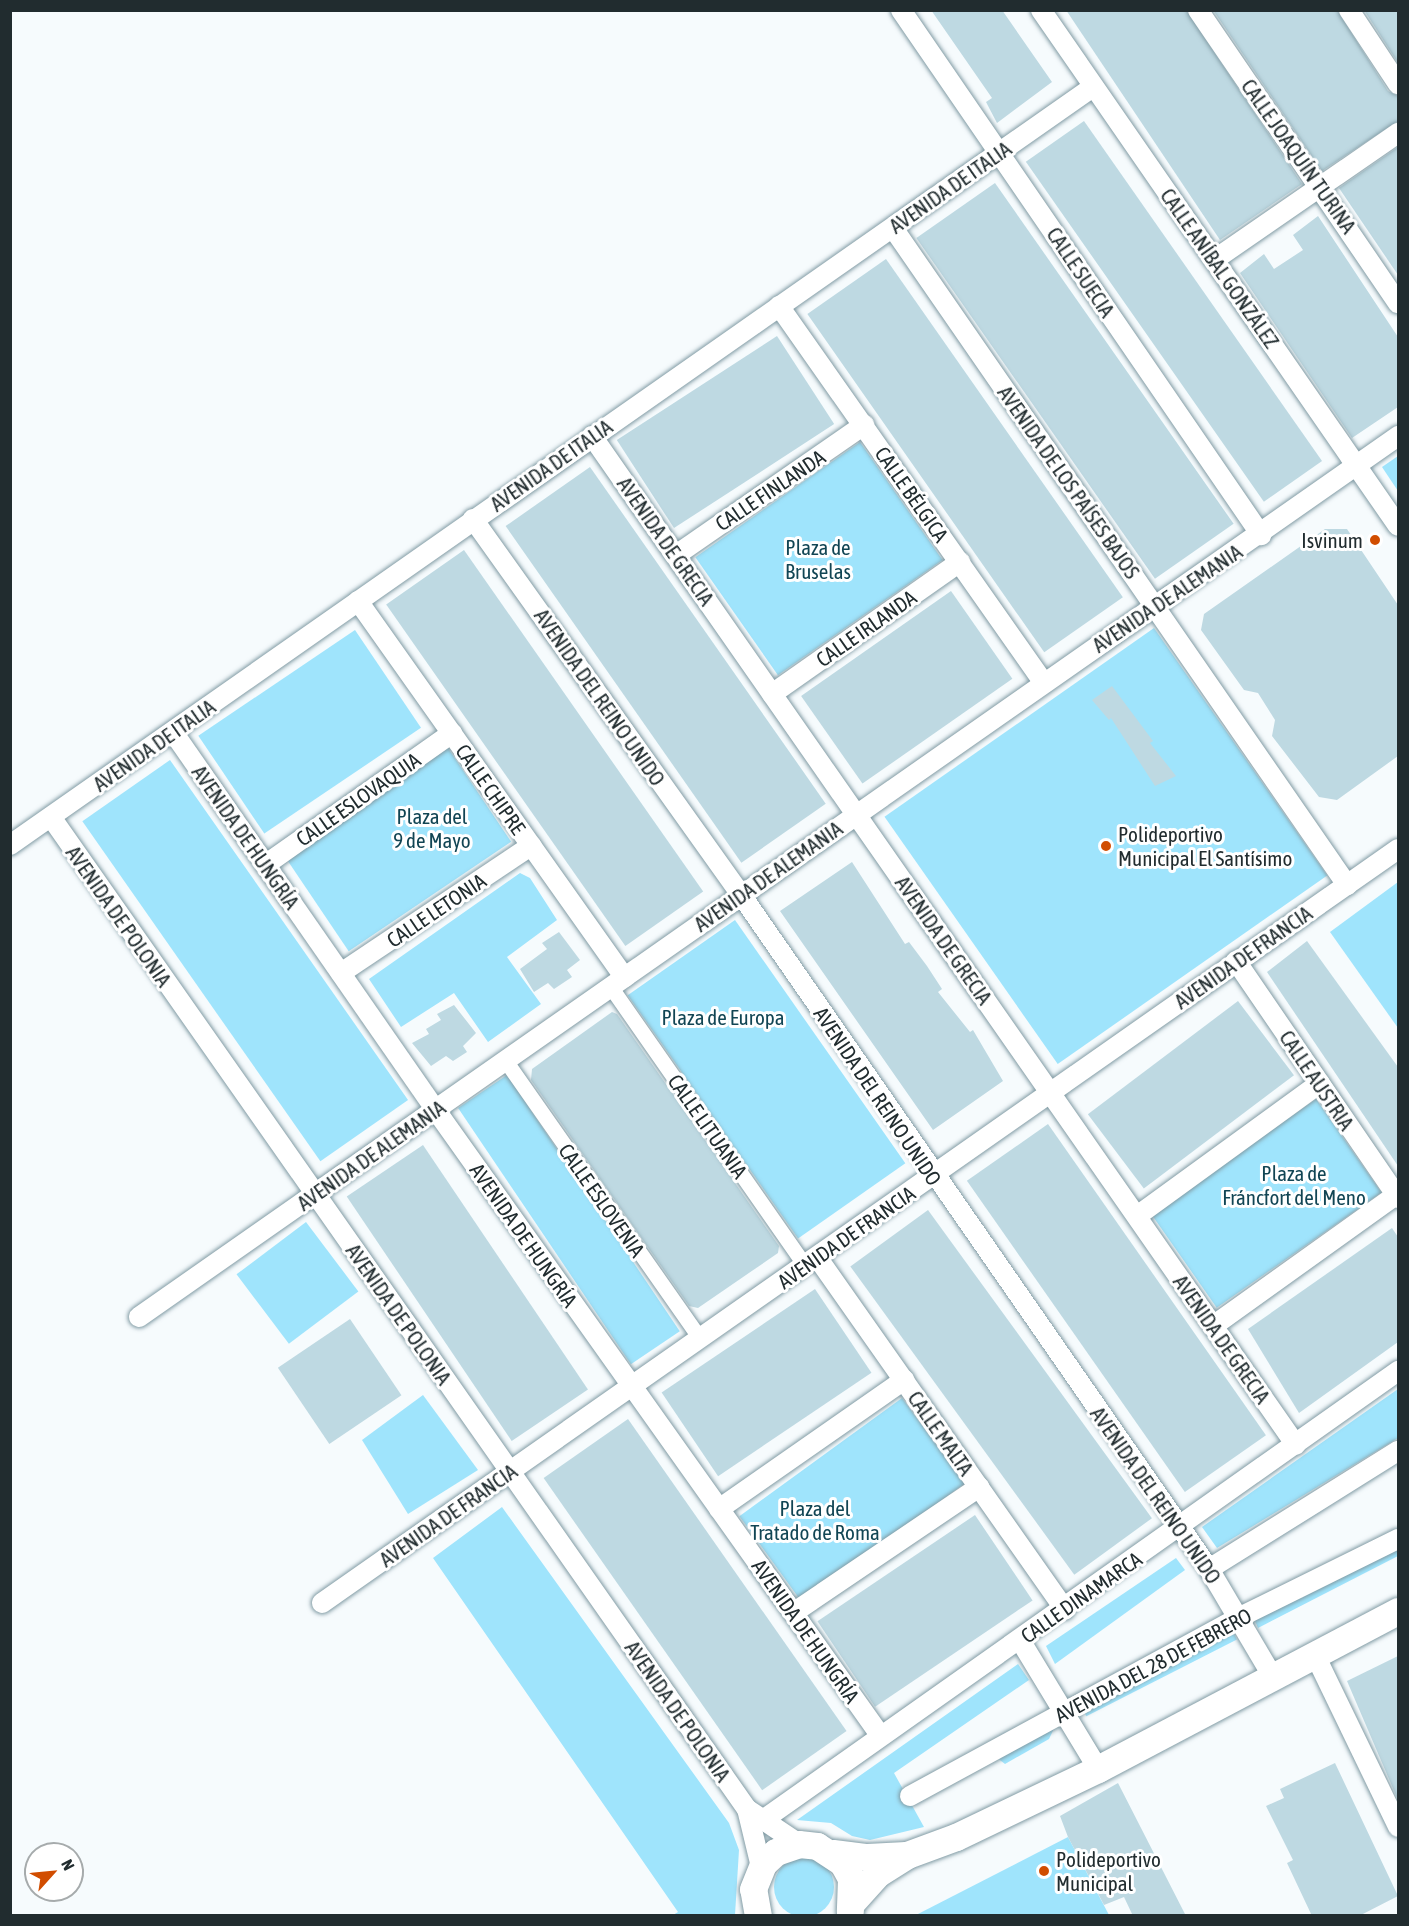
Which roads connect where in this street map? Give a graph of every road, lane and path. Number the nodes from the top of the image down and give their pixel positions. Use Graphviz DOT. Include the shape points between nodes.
graph roads {
  1 [pos="901,10"];
  2 [pos="1041,10"];
  3 [pos="1198,10"];
  4 [pos="1349,10"];
  5 [pos="1398,84"];
  6 [pos="1093,87"];
  7 [pos="1398,133"];
  8 [pos="1000,153"];
  9 [pos="1321,186"];
  10 [pos="893,228"];
  11 [pos="1214,260"];
  12 [pos="1398,303"];
  13 [pos="779,306"];
  14 [pos="864,425"];
  15 [pos="592,436"];
  16 [pos="1398,436"];
  17 [pos="1358,466"];
  18 [pos="473,519"];
  19 [pos="1398,526"];
  20 [pos="1261,535"];
  21 [pos="676,555"];
  22 [pos="960,562"];
  23 [pos="358,601"];
  24 [pos="1155,606"];
  25 [pos="1044,682"];
  26 [pos="772,694"];
  27 [pos="173,732"];
  28 [pos="452,734"];
  29 [pos="856,814"];
  30 [pos="51,818"];
  31 [pos="10,845"];
  32 [pos="531,846"];
  33 [pos="1398,849"];
  34 [pos="265,865"];
  35 [pos="1347,885"];
  36 [pos="742,896"];
  37 [pos="1236,961"];
  38 [pos="341,973"];
  39 [pos="617,981"];
  40 [pos="505,1060"];
  41 [pos="1320,1083"];
  42 [pos="1051,1093"];
  43 [pos="435,1109"];
  44 [pos="933,1176"];
  45 [pos="315,1195"];
  46 [pos="1397,1197"];
  47 [pos="1137,1216"];
  48 [pos="811,1262"];
  49 [pos="139,1317"];
  50 [pos="1213,1326"];
  51 [pos="700,1339"];
  52 [pos="1398,1371"];
  53 [pos="904,1380"];
  54 [pos="632,1387"];
  55 [pos="1296,1444"];
  56 [pos="1398,1451"];
  57 [pos="511,1472"];
  58 [pos="979,1487"];
  59 [pos="719,1509"];
  60 [pos="1180,1527"];
  61 [pos="1398,1539"];
  62 [pos="1209,1569"];
  63 [pos="322,1603"];
  64 [pos="1065,1610"];
  65 [pos="1398,1611"];
  66 [pos="793,1613"];
  67 [pos="1238,1618"];
  68 [pos="1020,1640"];
  69 [pos="1315,1655"];
  70 [pos="1274,1678"];
  71 [pos="1064,1712"];
  72 [pos="880,1735"];
  73 [pos="1098,1769"];
  74 [pos="910,1796"];
  75 [pos="755,1815"];
  76 [pos="1398,1827"];
  77 [pos="799,1844"];
  78 [pos="833,1853"];
  79 [pos="907,1855"];
  80 [pos="761,1867"];
  81 [pos="856,1907"];
  82 [pos="754,1912"];
  1 -- 8 [label="street, CALLE SUECIA"];
  2 -- 6 [label="street, CALLE ANÍBAL GONZÁLEZ"];
  3 -- 9 [label="street, CALLE JOAQUÍN TURINA"];
  4 -- 5 [label="street"];
  6 -- 8 [label="street, AVENIDA DE ITALIA"];
  6 -- 11 [label="street, CALLE ANÍBAL GONZÁLEZ"];
  7 -- 9 [label="street"];
  8 -- 10 [label="street, AVENIDA DE ITALIA"];
  8 -- 20 [label="street, CALLE SUECIA"];
  9 -- 11 [label="street"];
  9 -- 12 [label="street, CALLE JOAQUÍN TURINA"];
  10 -- 13 [label="street, AVENIDA DE ITALIA"];
  10 -- 24 [label="street, AVENIDA DE LOS PAÍSES BAJOS"];
  11 -- 17 [label="street, CALLE ANÍBAL GONZÁLEZ"];
  13 -- 14 [label="street, CALLE BÉLGICA"];
  13 -- 15 [label="street, AVENIDA DE ITALIA"];
  14 -- 21 [label="street, CALLE FINLANDA"];
  14 -- 22 [label="street, CALLE BÉLGICA"];
  15 -- 18 [label="street, AVENIDA DE ITALIA"];
  15 -- 21 [label="street, AVENIDA DE GRECIA"];
  16 -- 17 [label="street, AVENIDA DE ALEMANIA"];
  17 -- 19 [label="street, CALLE ANÍBAL GONZÁLEZ"];
  17 -- 20 [label="street, AVENIDA DE ALEMANIA"];
  18 -- 23 [label="street, AVENIDA DE ITALIA"];
  18 -- 36 [label="street, AVENIDA DEL REINO UNIDO"];
  20 -- 24 [label="street, AVENIDA DE ALEMANIA"];
  21 -- 26 [label="street, AVENIDA DE GRECIA"];
  22 -- 25 [label="street, CALLE BÉLGICA"];
  22 -- 26 [label="street, CALLE IRLANDA"];
  23 -- 27 [label="street, AVENIDA DE ITALIA"];
  23 -- 28 [label="street, CALLE CHIPRE"];
  24 -- 25 [label="street, AVENIDA DE ALEMANIA"];
  24 -- 35 [label="street, AVENIDA DE LOS PAÍSES BAJOS"];
  25 -- 29 [label="street, AVENIDA DE ALEMANIA"];
  26 -- 29 [label="street, AVENIDA DE GRECIA"];
  27 -- 30 [label="street, AVENIDA DE ITALIA"];
  27 -- 34 [label="street, AVENIDA DE HUNGRÍA"];
  28 -- 32 [label="street, CALLE CHIPRE"];
  28 -- 34 [label="street, CALLE ESLOVAQUIA"];
  29 -- 36 [label="street, AVENIDA DE ALEMANIA"];
  29 -- 42 [label="street, AVENIDA DE GRECIA"];
  30 -- 31 [label="street, AVENIDA DE ITALIA"];
  30 -- 45 [label="street, AVENIDA DE POLONIA"];
  32 -- 38 [label="street, CALLE LETONIA"];
  32 -- 39 [label="street, CALLE CHIPRE"];
  33 -- 35 [label="street, AVENIDA DE FRANCIA"];
  34 -- 38 [label="street, AVENIDA DE HUNGRÍA"];
  35 -- 37 [label="street, AVENIDA DE FRANCIA"];
  36 -- 39 [label="street, AVENIDA DE ALEMANIA"];
  36 -- 44 [label="street, AVENIDA DEL REINO UNIDO"];
  37 -- 41 [label="street, CALLE AUSTRIA"];
  37 -- 42 [label="street, AVENIDA DE FRANCIA"];
  38 -- 43 [label="street, AVENIDA DE HUNGRÍA"];
  39 -- 40 [label="street, AVENIDA DE ALEMANIA"];
  39 -- 48 [label="street, CALLE LITUANIA"];
  40 -- 43 [label="street, AVENIDA DE ALEMANIA"];
  40 -- 51 [label="street, CALLE ESLOVENIA"];
  41 -- 46 [label="street, CALLE AUSTRIA"];
  41 -- 47 [label="street"];
  42 -- 44 [label="street, AVENIDA DE FRANCIA"];
  42 -- 47 [label="street, AVENIDA DE GRECIA"];
  43 -- 45 [label="street, AVENIDA DE ALEMANIA"];
  43 -- 54 [label="street, AVENIDA DE HUNGRÍA"];
  44 -- 48 [label="street, AVENIDA DE FRANCIA"];
  44 -- 60 [label="street, AVENIDA DEL REINO UNIDO"];
  45 -- 49 [label="street, AVENIDA DE ALEMANIA"];
  45 -- 57 [label="street, AVENIDA DE POLONIA"];
  46 -- 50 [label="street"];
  47 -- 50 [label="street, AVENIDA DE GRECIA"];
  48 -- 51 [label="street, AVENIDA DE FRANCIA"];
  48 -- 53 [label="street, CALLE MALTA"];
  50 -- 55 [label="street, AVENIDA DE GRECIA"];
  51 -- 54 [label="street, AVENIDA DE FRANCIA"];
  52 -- 55 [label="street, CALLE DINAMARCA"];
  53 -- 58 [label="street, CALLE MALTA"];
  53 -- 59 [label="street"];
  54 -- 57 [label="street, AVENIDA DE FRANCIA"];
  54 -- 59 [label="street, AVENIDA DE HUNGRÍA"];
  55 -- 60 [label="street, CALLE DINAMARCA"];
  56 -- 62 [label="street"];
  57 -- 63 [label="street, AVENIDA DE FRANCIA"];
  57 -- 75 [label="street, AVENIDA DE POLONIA"];
  58 -- 64 [label="street, CALLE MALTA"];
  58 -- 66 [label="street"];
  59 -- 66 [label="street, AVENIDA DE HUNGRÍA"];
  60 -- 62 [label="street, AVENIDA DEL REINO UNIDO"];
  60 -- 64 [label="street, CALLE DINAMARCA"];
  61 -- 67 [label="street, AVENIDA DEL 28 DE FEBRERO"];
  62 -- 67 [label="street, AVENIDA DEL REINO UNIDO"];
  64 -- 68 [label="street, CALLE DINAMARCA"];
  65 -- 69 [label="main road"];
  66 -- 72 [label="street, AVENIDA DE HUNGRÍA"];
  67 -- 70 [label="street, AVENIDA DEL REINO UNIDO"];
  67 -- 71 [label="street, AVENIDA DEL 28 DE FEBRERO"];
  68 -- 71 [label="street"];
  68 -- 72 [label="street, CALLE DINAMARCA"];
  69 -- 70 [label="main road"];
  69 -- 76 [label="street"];
  70 -- 73 [label="main road"];
  71 -- 73 [label="street"];
  71 -- 74 [label="street, AVENIDA DEL 28 DE FEBRERO"];
  72 -- 75 [label="street, CALLE DINAMARCA"];
  73 -- 79 [label="main road" via="956,1837"];
  75 -- 77 [label="street, AVENIDA DE POLONIA"];
  75 -- 80 [label="street, AVENIDA DE POLONIA"];
  77 -- 78 [label="main road"];
  77 -- 80 [label="main road" via="776,1852"];
  78 -- 79 [label="main road" via="867,1857"];
  78 -- 81 [label="main road" via="851,1878"];
  79 -- 81 [label="main road" via="877,1874"];
  80 -- 82 [label="main road" via="753,1889"];
}
